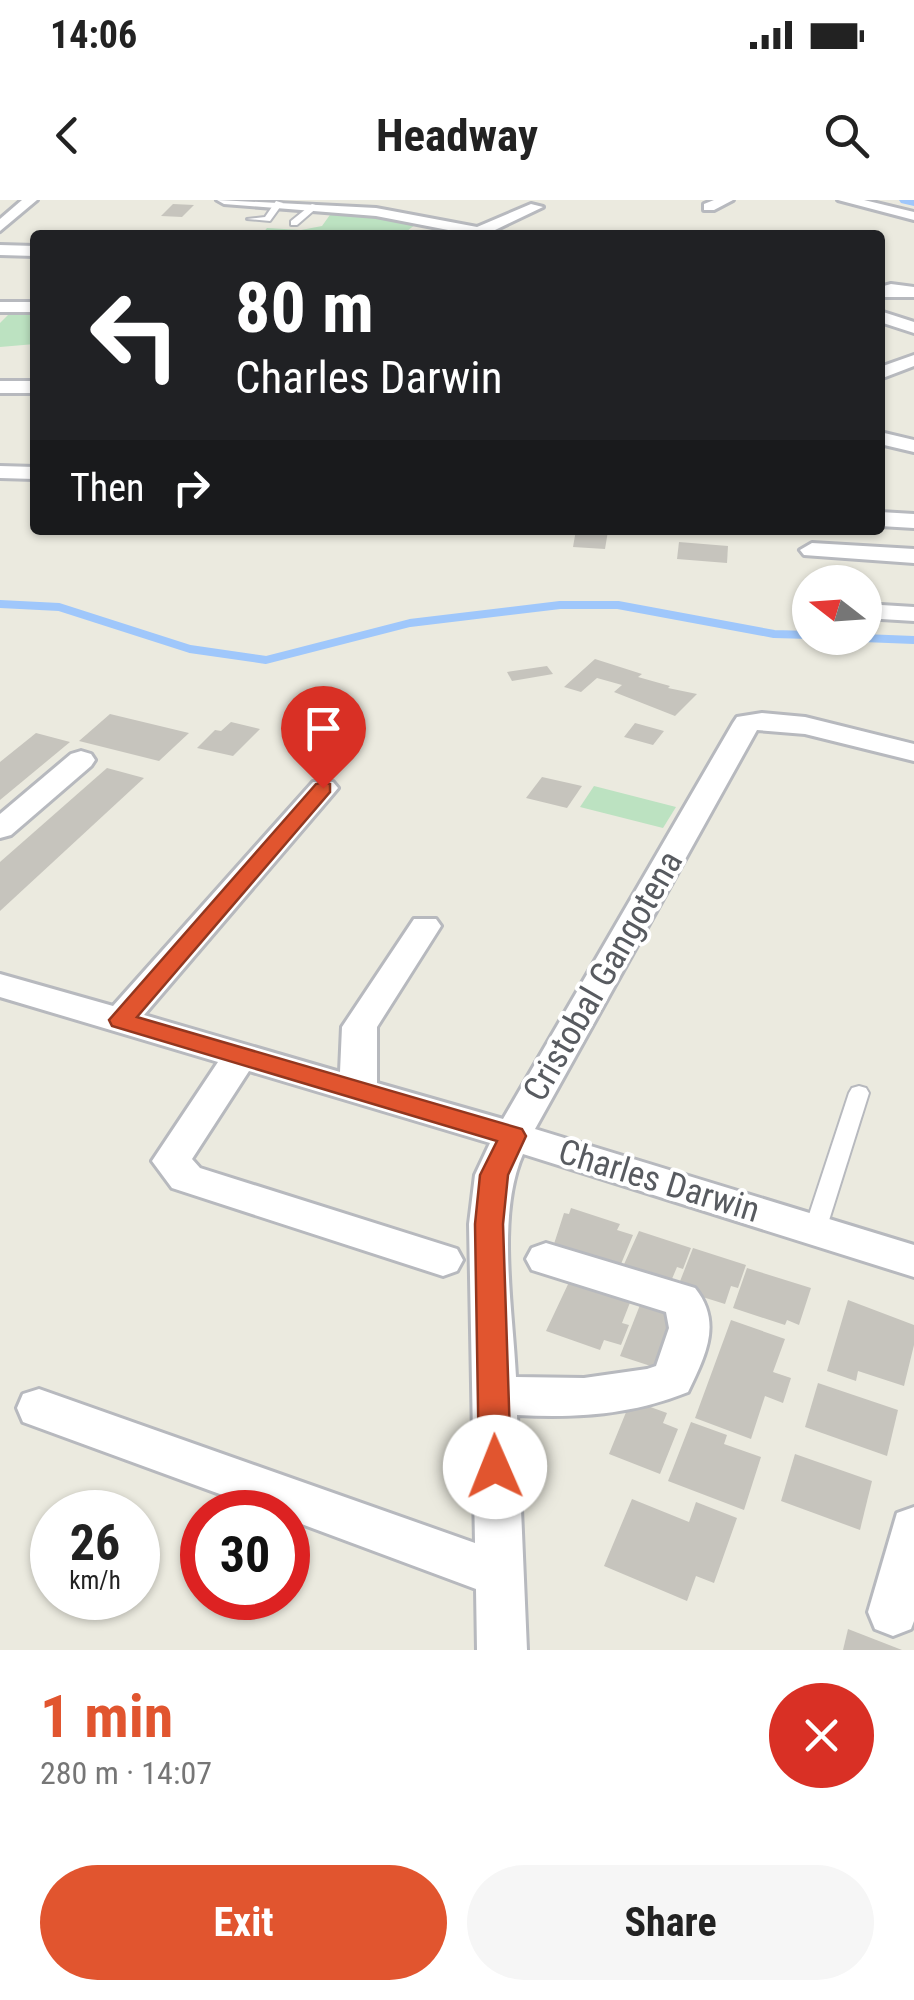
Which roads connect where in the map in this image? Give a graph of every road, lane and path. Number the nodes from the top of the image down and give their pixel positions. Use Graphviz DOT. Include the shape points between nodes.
graph roads {
  1 [pos="30,200"];
  2 [pos="226,200"];
  3 [pos="420,200"];
  4 [pos="726,200"];
  5 [pos="845,200"];
  6 [pos="278,203"];
  7 [pos="315,206"];
  8 [pos="536,207"];
  9 [pos="709,207"];
  10 [pos="394,215"];
  11 [pos="914,216"];
  12 [pos="250,220"];
  13 [pos="294,222"];
  14 [pos="2,223"];
  15 [pos="475,230"];
  16 [pos="482,230"];
  17 [pos="0,250"];
  18 [pos="30,251"];
  19 [pos="885,290"];
  20 [pos="914,292"];
  21 [pos="0,307"];
  22 [pos="30,307"];
  23 [pos="885,318"];
  24 [pos="914,328"];
  25 [pos="908,356"];
  26 [pos="885,370"];
  27 [pos="0,387"];
  28 [pos="30,387"];
  29 [pos="885,439"];
  30 [pos="914,446"];
  31 [pos="0,472"];
  32 [pos="30,473"];
  33 [pos="885,519"];
  34 [pos="914,521"];
  35 [pos="812,550"];
  36 [pos="914,556"];
  37 [pos="882,612"];
  38 [pos="914,614"];
  39 [pos="914,753"];
  40 [pos="81,760"];
  41 [pos="323,788"];
  42 [pos="0,829"];
  43 [pos="424,926"];
  44 [pos="0,985"];
  45 [pos="121,1020"];
  46 [pos="241,1056"];
  47 [pos="359,1091"];
  48 [pos="858,1092"];
  49 [pos="512,1136"];
  50 [pos="815,1230"];
  51 [pos="546,1259"];
  52 [pos="443,1260"];
  53 [pos="914,1261"];
  54 [pos="493,1395"];
  55 [pos="39,1408"];
  56 [pos="914,1529"];
  57 [pos="498,1574"];
  58 [pos="893,1612"];
  59 [pos="502,1650"];
  1 -- 14 [label="street"];
  2 -- 6 [label="street"];
  3 -- 10 [label="street"];
  4 -- 9 [label="street"];
  5 -- 11 [label="street"];
  6 -- 7 [label="street"];
  6 -- 12 [label="lane" via="267,219"];
  7 -- 10 [label="street"];
  7 -- 13 [label="lane"];
  8 -- 16 [label="street"];
  10 -- 15 [label="street"];
  17 -- 18 [label="street"];
  19 -- 20 [label="street"];
  21 -- 22 [label="street"];
  23 -- 24 [label="street"];
  25 -- 26 [label="street"];
  27 -- 28 [label="street"];
  29 -- 30 [label="street"];
  31 -- 32 [label="street"];
  33 -- 34 [label="street"];
  35 -- 36 [label="street"];
  37 -- 38 [label="street"];
  39 -- 49 [label="street, Cristobal Gangotena" via="787,722 747,722"];
  40 -- 42 [label="street"];
  41 -- 45 [label="street"];
  43 -- 47 [label="street" via="360,1027"];
  44 -- 45 [label="street, Charles Darwin"];
  45 -- 46 [label="street, Charles Darwin"];
  46 -- 47 [label="street, Charles Darwin"];
  46 -- 52 [label="street" via="171,1160 176,1170"];
  47 -- 49 [label="street, Charles Darwin"];
  48 -- 50 [label="lane"];
  49 -- 50 [label="street, Charles Darwin"];
  49 -- 54 [label="street, Cristobal Gangotena" via="494,1175 489,1224"];
  50 -- 53 [label="street, Charles Darwin"];
  51 -- 54 [label="street" via="680,1300 694,1321 672,1379 616,1395"];
  54 -- 57 [label="street, Cristobal Gangotena"];
  55 -- 57 [label="street"];
  56 -- 58 [label="street"];
  57 -- 59 [label="street, Cristobal Gangotena"];
}
